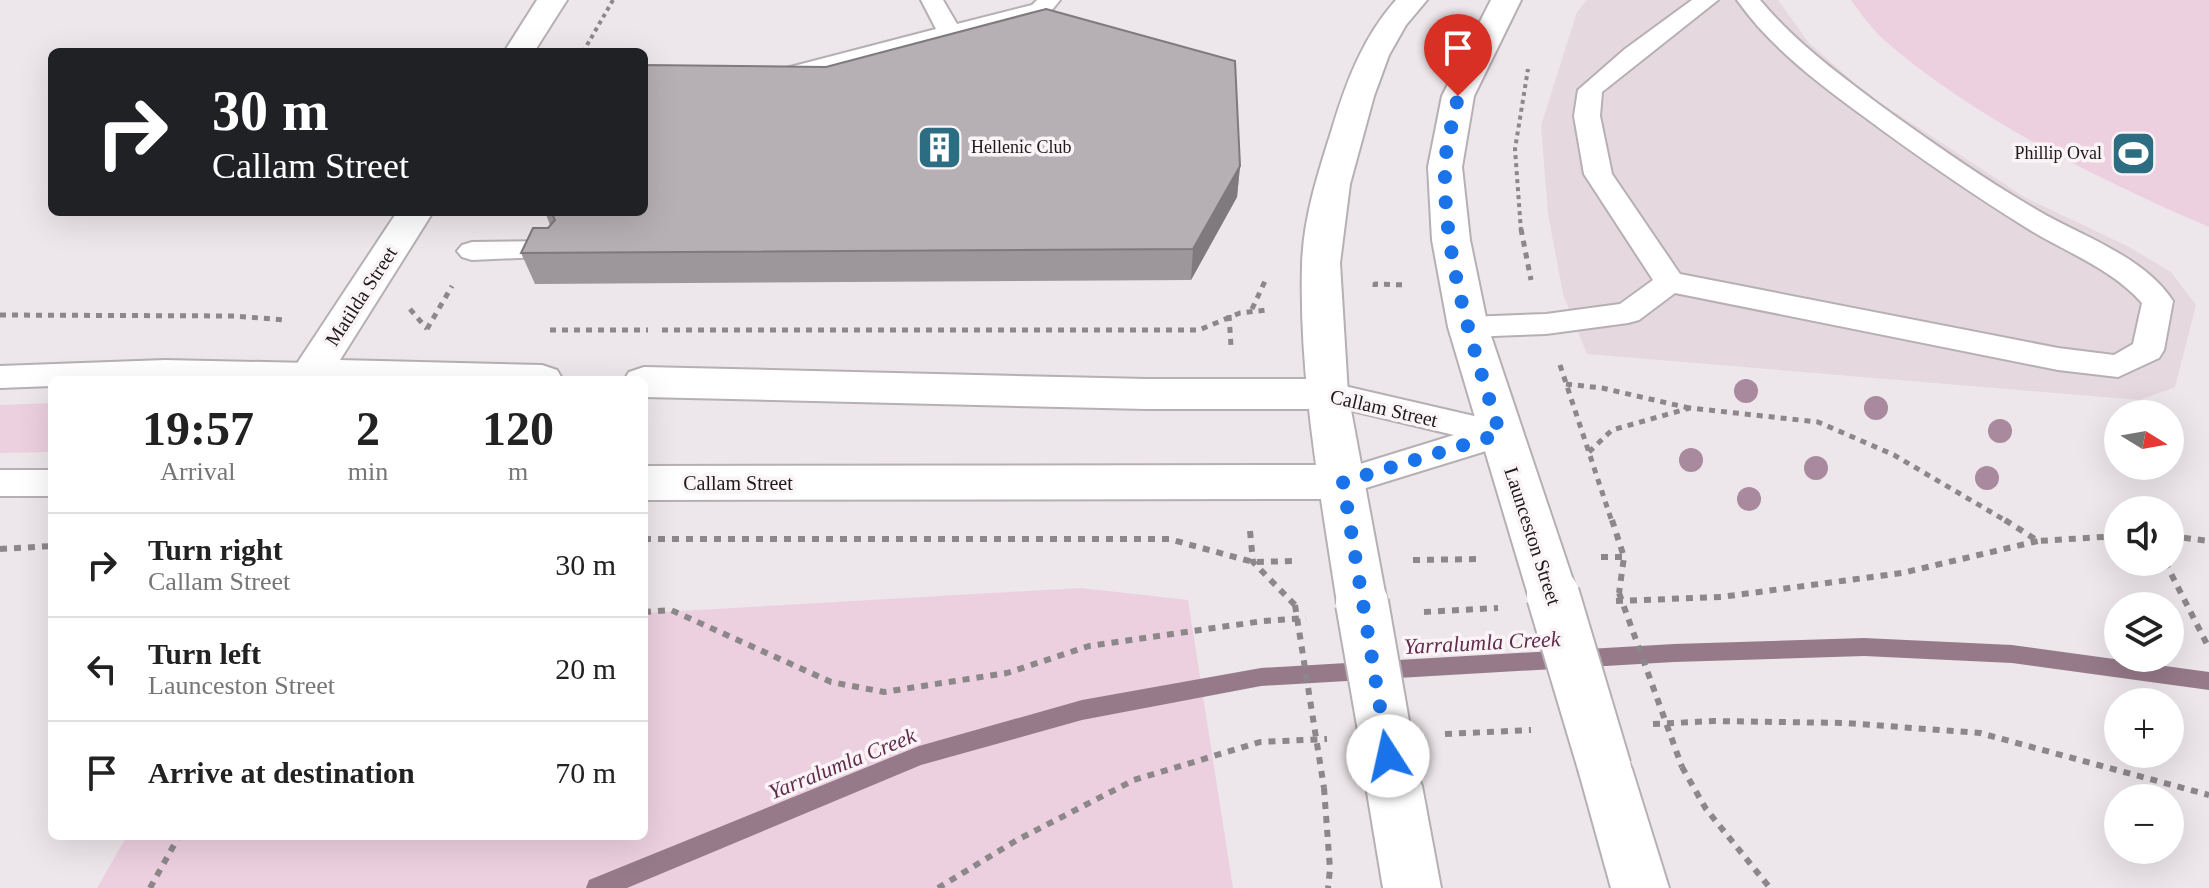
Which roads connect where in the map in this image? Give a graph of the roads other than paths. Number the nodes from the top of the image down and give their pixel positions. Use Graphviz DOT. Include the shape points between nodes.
graph roads {
  1 [pos="552,0"];
  2 [pos="1049,0"];
  3 [pos="1412,0"];
  4 [pos="1506,0"];
  5 [pos="1707,0"];
  6 [pos="1748,0"];
  7 [pos="941,16"];
  8 [pos="522,48"];
  9 [pos="749,78"];
  10 [pos="412,216"];
  11 [pos="551,250"];
  12 [pos="472,251"];
  13 [pos="1670,282"];
  14 [pos="1468,327"];
  15 [pos="284,376"];
  16 [pos="309,376"];
  17 [pos="0,377"];
  18 [pos="648,382"];
  19 [pos="1327,394"];
  20 [pos="1500,434"];
  21 [pos="1343,482"];
  22 [pos="0,483"];
  23 [pos="48,483"];
  24 [pos="648,483"];
  25 [pos="1412,888"];
  26 [pos="1640,888"];
  1 -- 8 [label="main road"];
  2 -- 7 [label="lane" via="1040,10"];
  3 -- 19 [label="main road" via="1374,55 1332,184 1321,263"];
  4 -- 14 [label="main road, Launceston Street" via="1458,96 1445,167 1451,240"];
  5 -- 13 [label="lane" via="1590,90 1587,116 1598,174"];
  6 -- 13 [label="lane" via="1773,33 1933,156 2140,280 2158,301 2148,350 2118,366 2058,359"];
  7 -- 9 [label="lane" via="777,78"];
  10 -- 16 [label="main road, Matilda Street"];
  11 -- 12 [label="lane"];
  13 -- 14 [label="lane" via="1628,313"];
  14 -- 20 [label="main road, Launceston Street"];
  15 -- 17 [label="lane" via="165,371"];
  18 -- 19 [label="main road, Callam Street"];
  19 -- 20 [label="lane, Callam Street"];
  19 -- 21 [label="main road"];
  20 -- 21 [label="lane, Callam Street"];
  20 -- 26 [label="main road, Launceston Street, bridge" via="1534,587 1605,769"];
  21 -- 24 [label="main road, Callam Street"];
  21 -- 25 [label="main road, bridge"];
  22 -- 23 [label="lane"];
}
